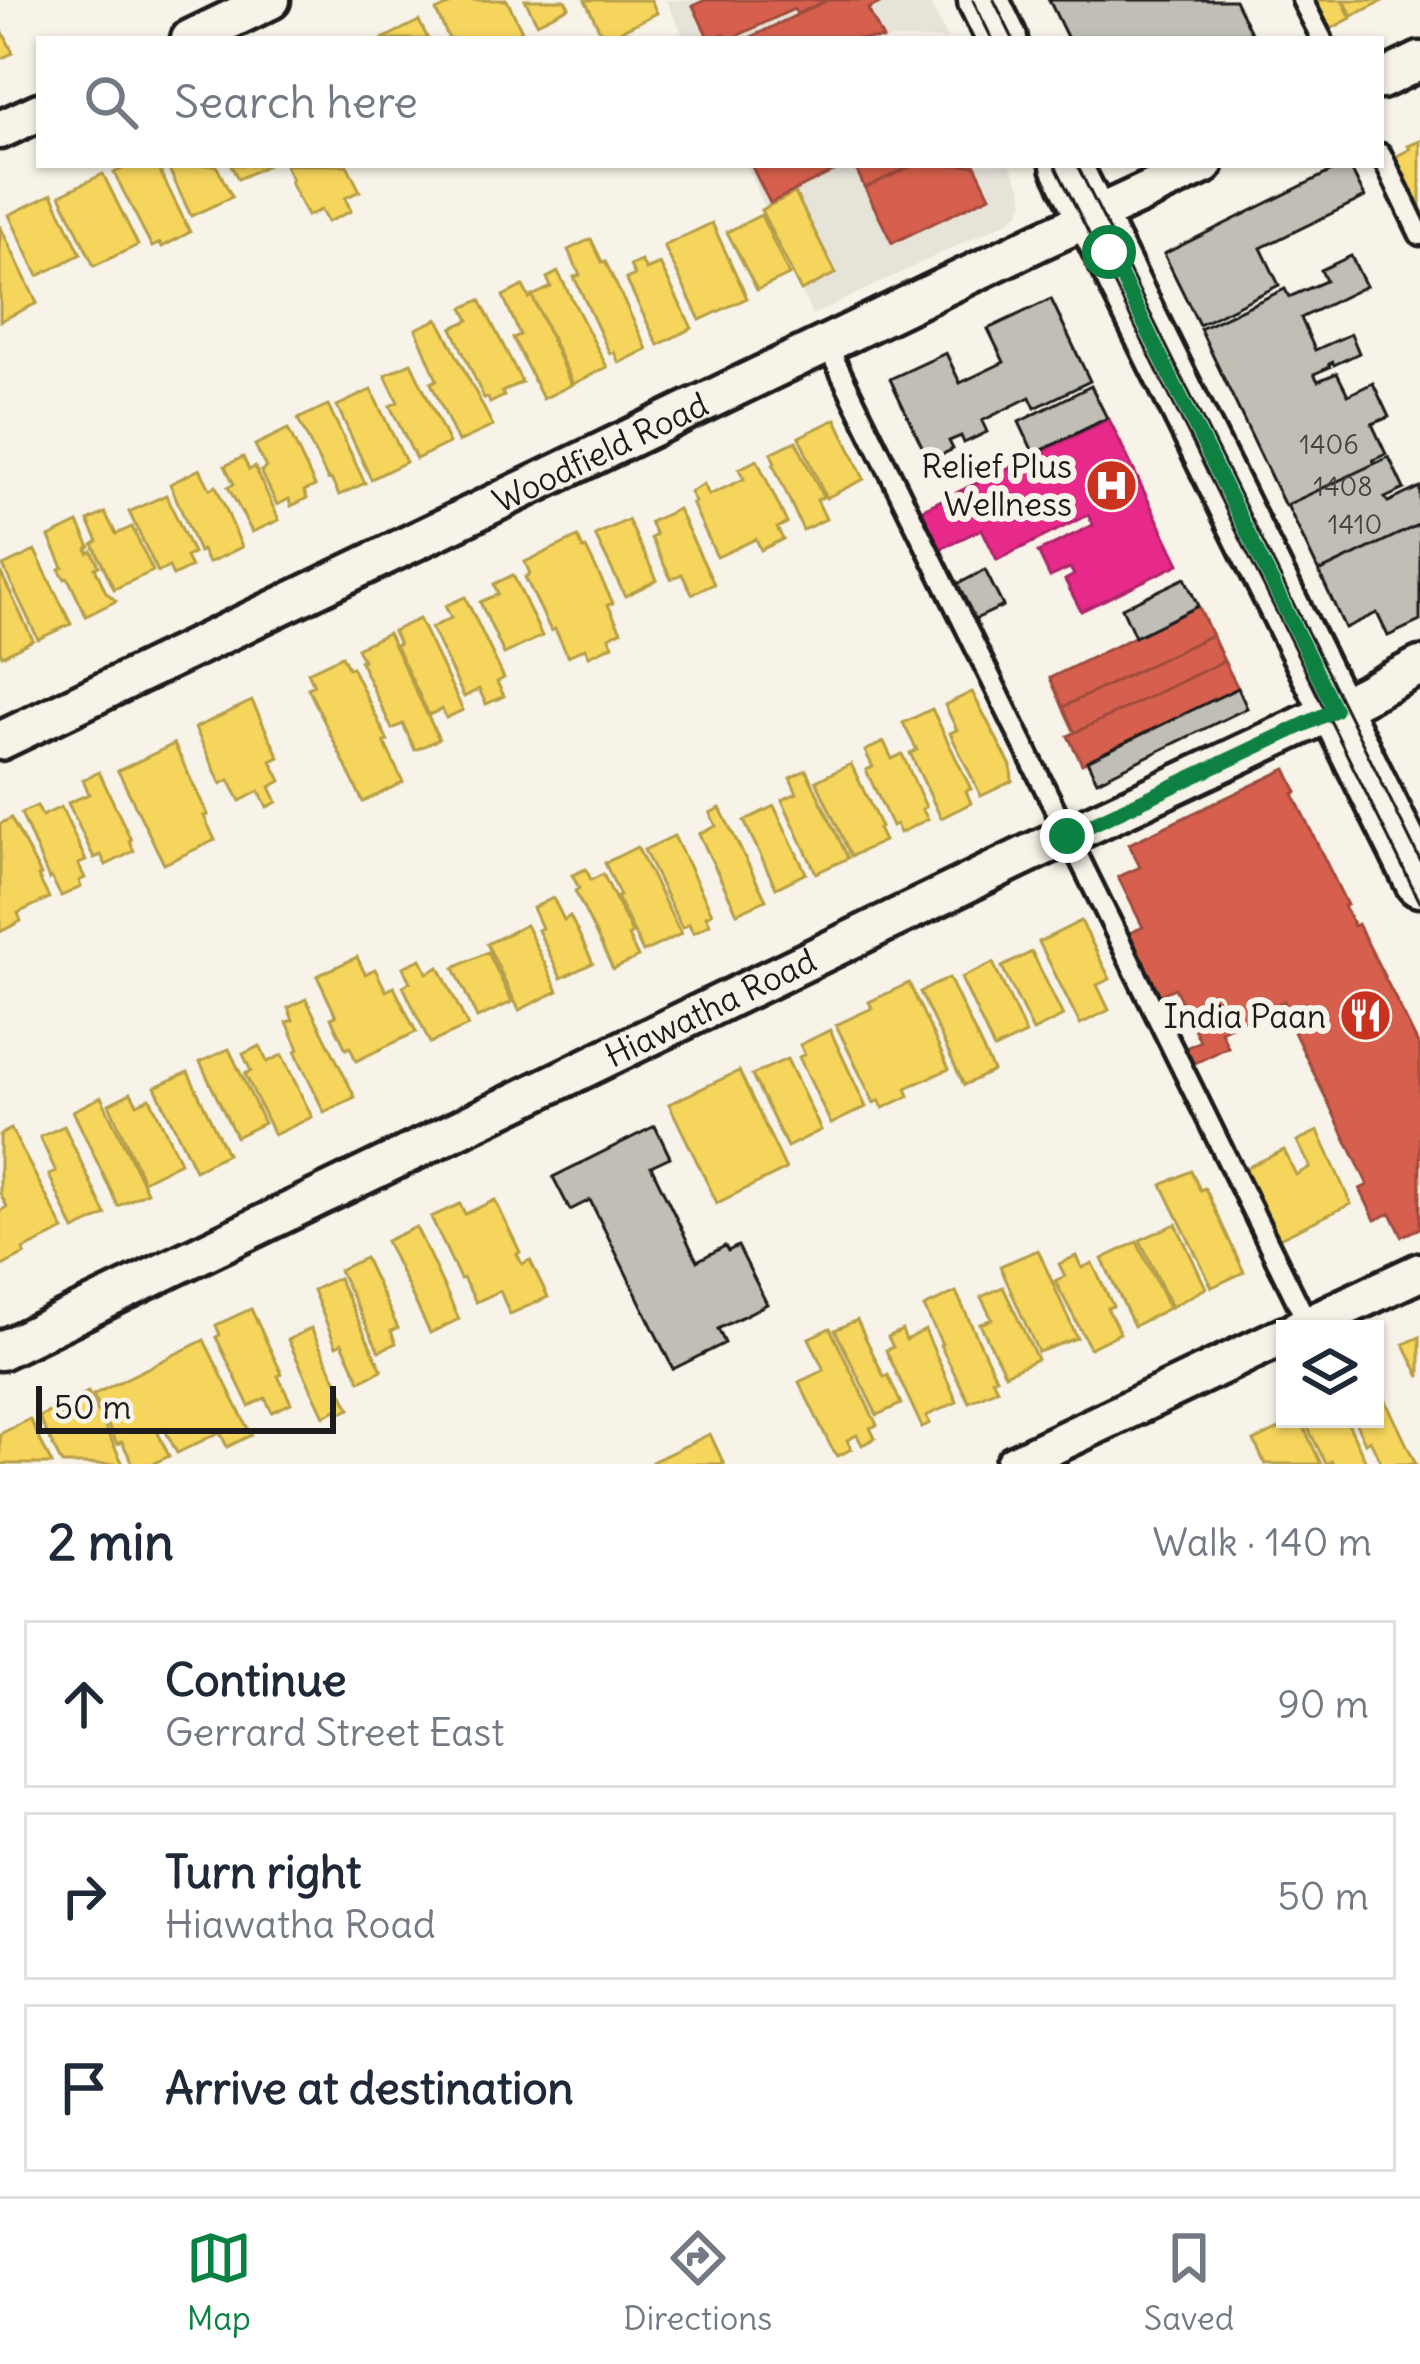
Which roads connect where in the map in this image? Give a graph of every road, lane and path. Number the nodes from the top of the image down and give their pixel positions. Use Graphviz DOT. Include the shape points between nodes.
graph roads {
  1 [pos="271,0"];
  2 [pos="982,0"];
  3 [pos="1302,0"];
  4 [pos="196,36"];
  5 [pos="1000,36"];
  6 [pos="1320,36"];
  7 [pos="1420,61"];
  8 [pos="1384,79"];
  9 [pos="36,113"];
  10 [pos="0,130"];
  11 [pos="1384,160"];
  12 [pos="1067,168"];
  13 [pos="1198,168"];
  14 [pos="1092,218"];
  15 [pos="1420,235"];
  16 [pos="826,344"];
  17 [pos="1420,666"];
  18 [pos="1335,710"];
  19 [pos="0,741"];
  20 [pos="1067,836"];
  21 [pos="1420,882"];
  22 [pos="1420,1271"];
  23 [pos="1292,1320"];
  24 [pos="1318,1320"];
  25 [pos="1276,1340"];
  26 [pos="0,1351"];
  27 [pos="1014,1464"];
  1 -- 4 [label="street"];
  2 -- 5 [label="main road"];
  3 -- 6 [label="lane"];
  7 -- 8 [label="street"];
  9 -- 10 [label="street"];
  11 -- 15 [label="lane"];
  12 -- 14 [label="main road"];
  13 -- 14 [label="street, Woodfield Road"];
  14 -- 16 [label="street, Woodfield Road"];
  14 -- 18 [label="main road"];
  16 -- 19 [label="street, Woodfield Road"];
  16 -- 20 [label="lane"];
  17 -- 18 [label="street, Hiawatha Road"];
  18 -- 20 [label="street, Hiawatha Road"];
  18 -- 21 [label="main road"];
  20 -- 23 [label="lane"];
  20 -- 26 [label="street, Hiawatha Road"];
  22 -- 24 [label="street"];
  25 -- 27 [label="street"];
}
